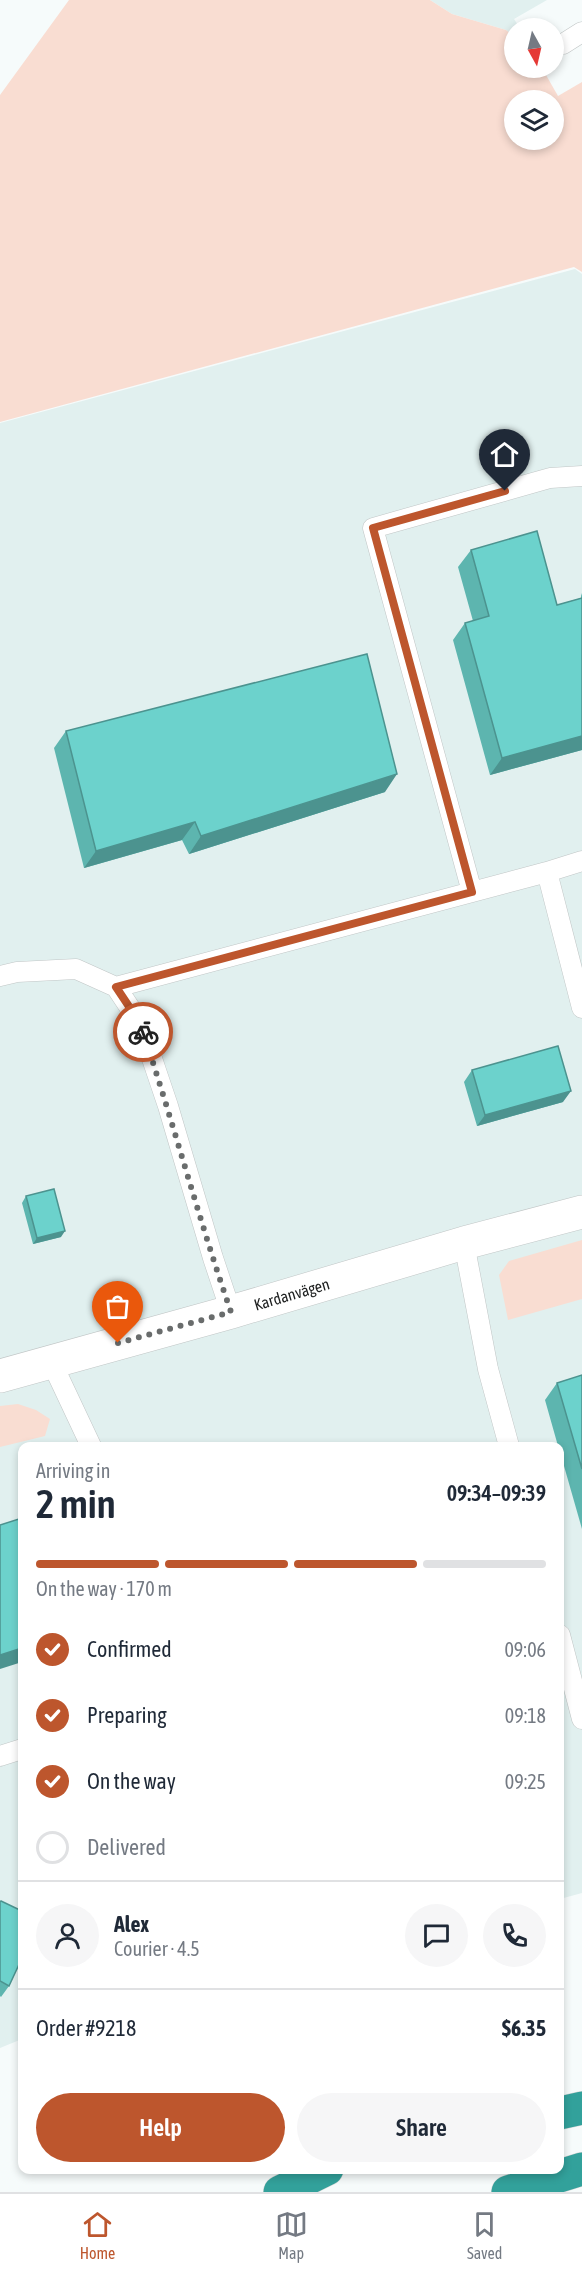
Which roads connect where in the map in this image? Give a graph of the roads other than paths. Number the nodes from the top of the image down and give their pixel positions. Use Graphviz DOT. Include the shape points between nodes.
graph roads {
  1 [pos="582,32"];
  2 [pos="564,43"];
  3 [pos="582,476"];
  4 [pos="582,861"];
  5 [pos="547,872"];
  6 [pos="472,892"];
  7 [pos="0,976"];
  8 [pos="116,987"];
  9 [pos="582,1008"];
  10 [pos="582,1212"];
  11 [pos="464,1243"];
  12 [pos="231,1312"];
  13 [pos="51,1361"];
  14 [pos="0,1376"];
  15 [pos="89,1442"];
  16 [pos="508,1442"];
  17 [pos="564,1650"];
  18 [pos="582,1719"];
  19 [pos="18,1750"];
  20 [pos="0,1756"];
  21 [pos="582,2108"];
  22 [pos="564,2112"];
  23 [pos="582,2169"];
  24 [pos="317,2174"];
  25 [pos="280,2192"];
  26 [pos="508,2192"];
  1 -- 2 [label="lane"];
  3 -- 6 [label="lane" via="550,478 373,528"];
  4 -- 5 [label="lane"];
  5 -- 6 [label="lane"];
  5 -- 9 [label="lane"];
  6 -- 8 [label="lane"];
  7 -- 8 [label="lane" via="76,969"];
  8 -- 12 [label="lane" via="140,1023"];
  10 -- 11 [label="street, Kardanvägen"];
  11 -- 12 [label="street, Kardanvägen"];
  11 -- 16 [label="lane" via="488,1369"];
  12 -- 13 [label="street, Kardanvägen"];
  13 -- 14 [label="street, Kardanvägen"];
  13 -- 15 [label="lane"];
  17 -- 18 [label="lane"];
  19 -- 20 [label="lane"];
  21 -- 22 [label="highway"];
  23 -- 26 [label="highway"];
  24 -- 25 [label="highway"];
}
